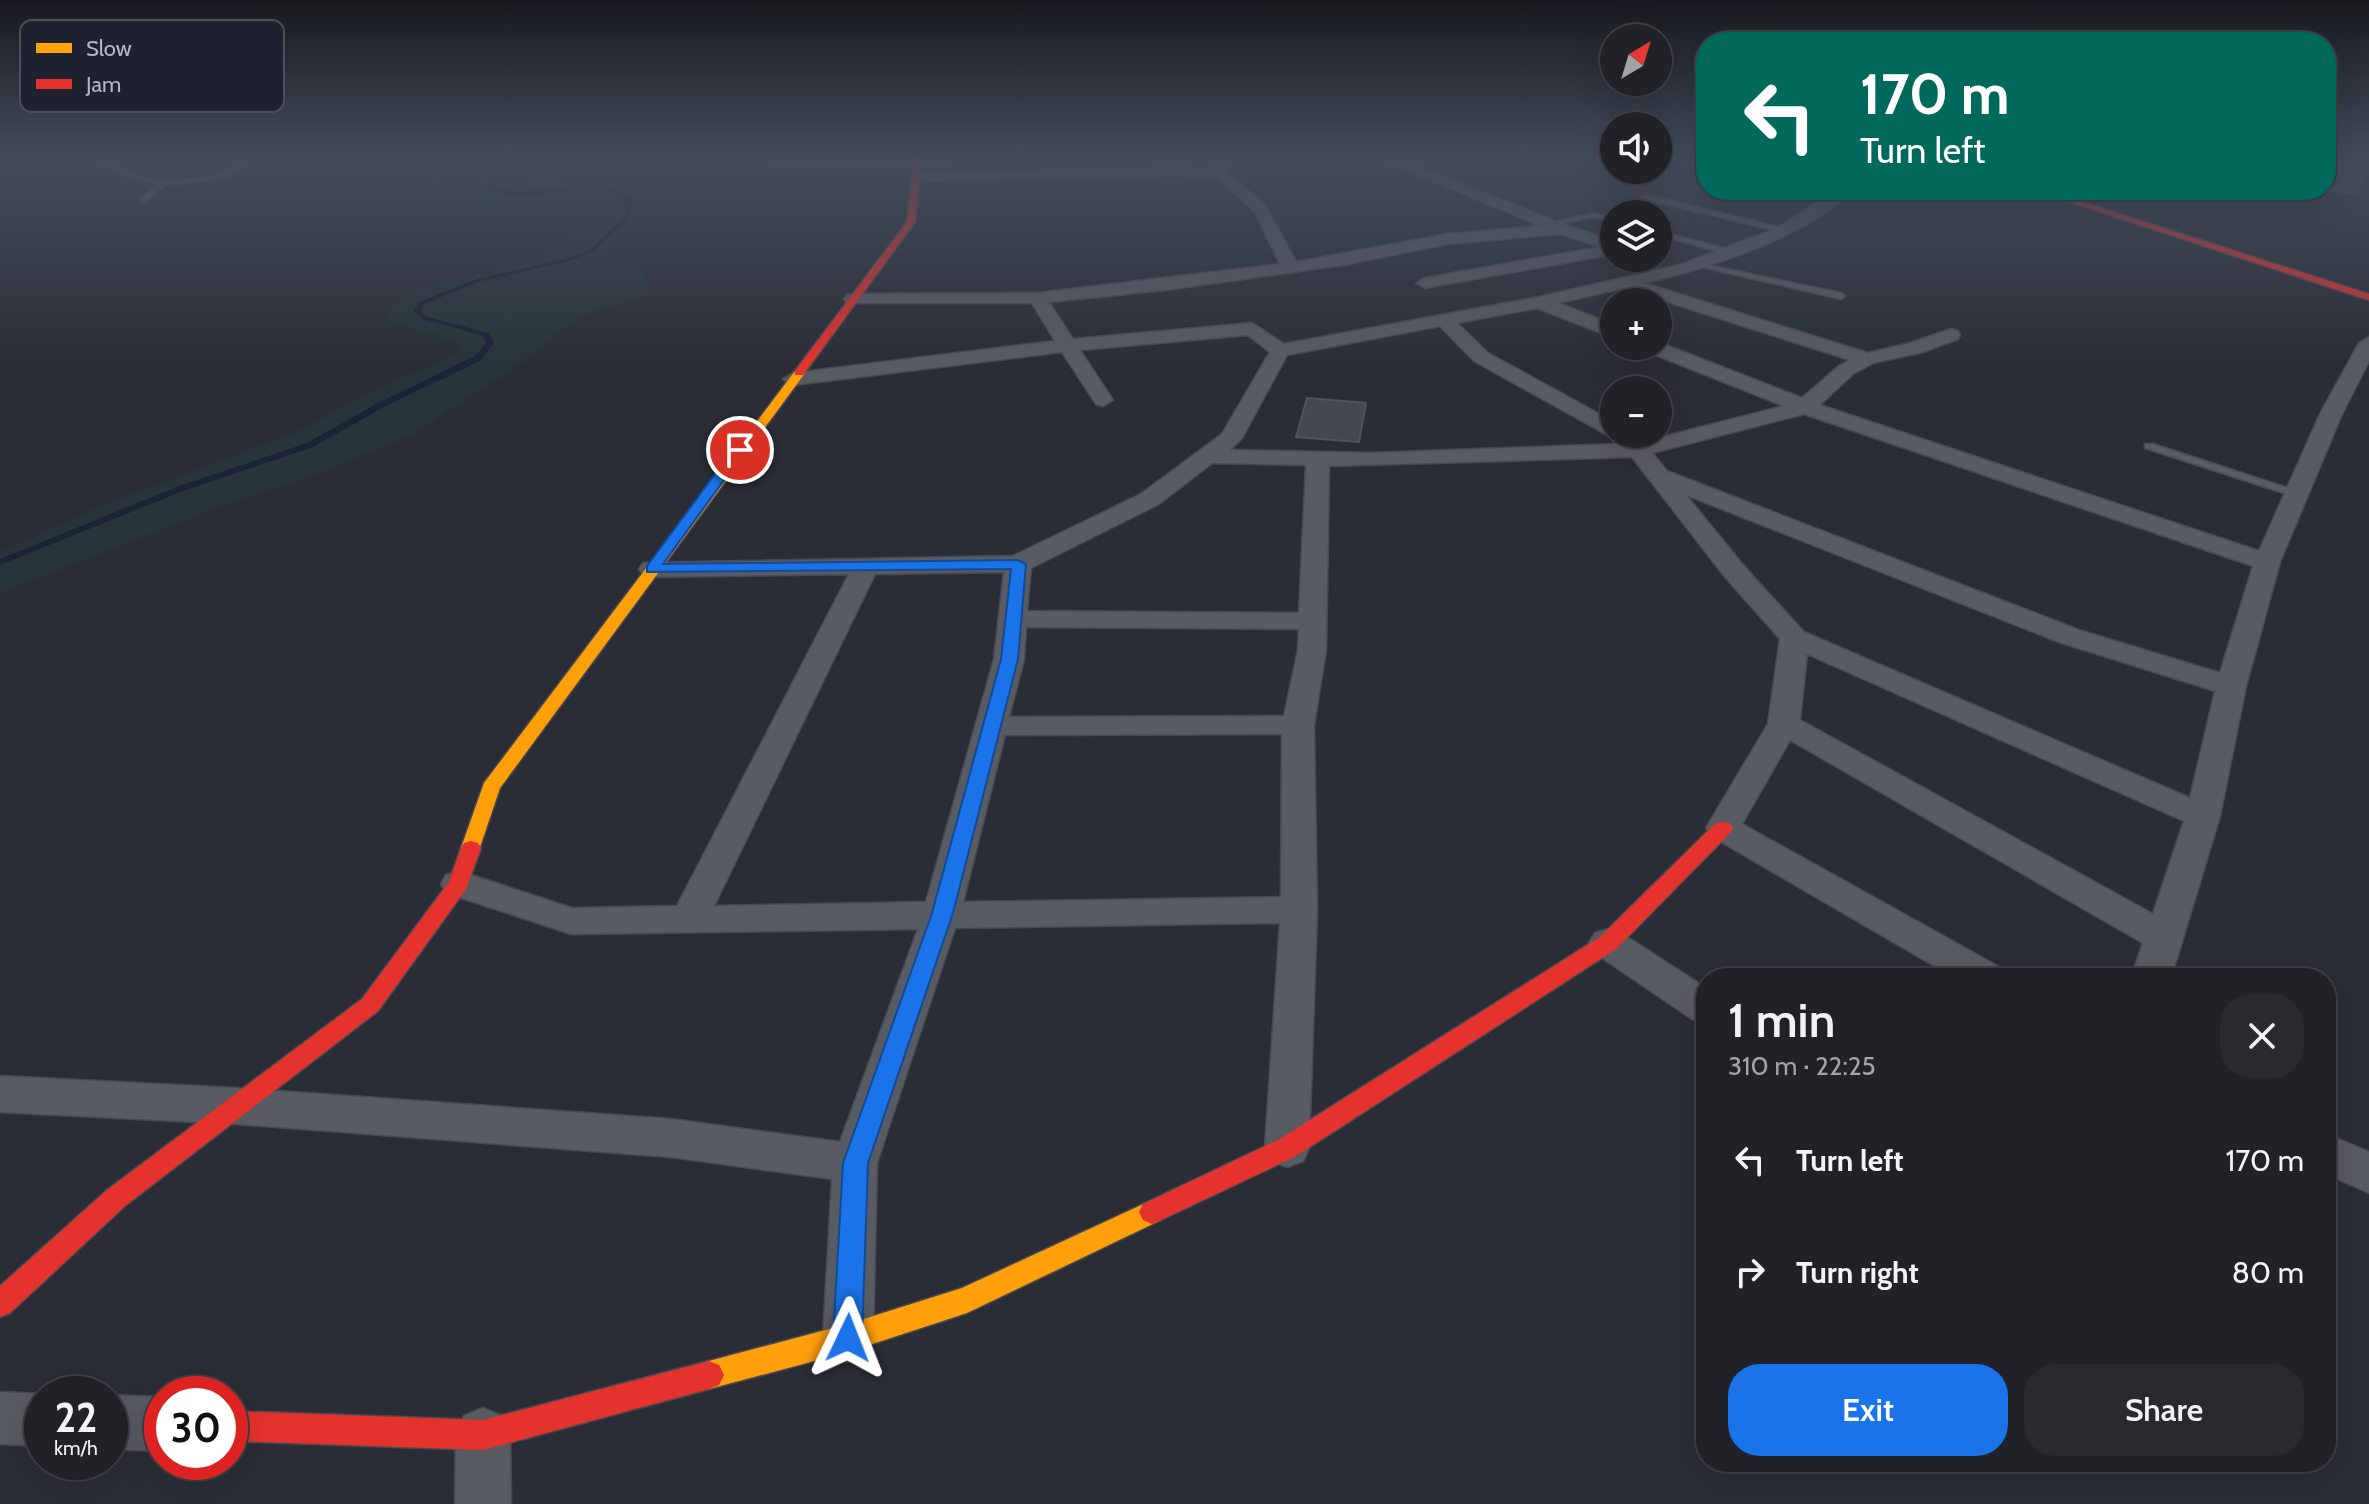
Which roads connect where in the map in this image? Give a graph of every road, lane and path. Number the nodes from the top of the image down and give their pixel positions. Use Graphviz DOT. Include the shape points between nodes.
graph roads {
  1 [pos="906,228"];
  2 [pos="1270,228"];
  3 [pos="1538,228"];
  4 [pos="1562,228"];
  5 [pos="1773,228"];
  6 [pos="1788,228"];
  7 [pos="2155,228"];
  8 [pos="2186,228"];
  9 [pos="1784,231"];
  10 [pos="1672,237"];
  11 [pos="1600,243"];
  12 [pos="1600,251"];
  13 [pos="1728,252"];
  14 [pos="1672,262"];
  15 [pos="1691,266"];
  16 [pos="1290,267"];
  17 [pos="1425,283"];
  18 [pos="1625,283"];
  19 [pos="2369,285"];
  20 [pos="1841,296"];
  21 [pos="2369,297"];
  22 [pos="1037,298"];
  23 [pos="853,299"];
  24 [pos="1539,302"];
  25 [pos="1445,321"];
  26 [pos="1600,326"];
  27 [pos="1951,335"];
  28 [pos="2369,343"];
  29 [pos="1066,345"];
  30 [pos="1280,351"];
  31 [pos="1672,355"];
  32 [pos="1867,359"];
  33 [pos="793,379"];
  34 [pos="1103,400"];
  35 [pos="1805,407"];
  36 [pos="1600,426"];
  37 [pos="1672,430"];
  38 [pos="1600,441"];
  39 [pos="2149,446"];
  40 [pos="1632,448"];
  41 [pos="1207,456"];
  42 [pos="1318,459"];
  43 [pos="1658,476"];
  44 [pos="2297,493"];
  45 [pos="2267,562"];
  46 [pos="1018,564"];
  47 [pos="866,566"];
  48 [pos="652,569"];
  49 [pos="1013,619"];
  50 [pos="1313,621"];
  51 [pos="1794,638"];
  52 [pos="2231,686"];
  53 [pos="1784,724"];
  54 [pos="1298,725"];
  55 [pos="991,726"];
  56 [pos="2203,816"];
  57 [pos="1723,828"];
  58 [pos="459,884"];
  59 [pos="1299,910"];
  60 [pos="942,913"];
  61 [pos="688,920"];
  62 [pos="2164,937"];
  63 [pos="1608,943"];
  64 [pos="1969,968"];
  65 [pos="2154,968"];
  66 [pos="1696,1001"];
  67 [pos="0,1094"];
  68 [pos="236,1106"];
  69 [pos="1287,1148"];
  70 [pos="2336,1158"];
  71 [pos="855,1163"];
  72 [pos="2369,1173"];
  73 [pos="0,1304"];
  74 [pos="848,1338"];
  75 [pos="0,1418"];
  76 [pos="24,1419"];
  77 [pos="248,1427"];
  78 [pos="483,1435"];
  79 [pos="483,1504"];
  1 -- 23 [label="street"];
  2 -- 16 [label="street"];
  3 -- 16 [label="street"];
  4 -- 11 [label="street"];
  5 -- 9 [label="lane"];
  6 -- 9 [label="street"];
  7 -- 21 [label="street"];
  8 -- 19 [label="street"];
  9 -- 13 [label="street"];
  10 -- 13 [label="lane"];
  12 -- 17 [label="street"];
  13 -- 15 [label="street"];
  14 -- 15 [label="street"];
  15 -- 18 [label="street"];
  15 -- 20 [label="lane"];
  16 -- 22 [label="street"];
  18 -- 24 [label="street"];
  18 -- 32 [label="street"];
  22 -- 23 [label="street"];
  22 -- 29 [label="street"];
  23 -- 33 [label="street"];
  24 -- 25 [label="street"];
  24 -- 26 [label="street"];
  25 -- 30 [label="street"];
  25 -- 36 [label="street" via="1481,357"];
  27 -- 32 [label="street"];
  28 -- 44 [label="street"];
  29 -- 30 [label="street" via="1252,329"];
  29 -- 33 [label="street"];
  29 -- 34 [label="street"];
  30 -- 41 [label="street" via="1231,438"];
  31 -- 35 [label="street"];
  32 -- 35 [label="street" via="1846,370"];
  33 -- 48 [label="street"];
  35 -- 37 [label="street"];
  35 -- 45 [label="street"];
  38 -- 42 [label="street" via="1371,460"];
  39 -- 44 [label="lane"];
  40 -- 43 [label="street"];
  41 -- 42 [label="street"];
  41 -- 46 [label="street" via="1150,499"];
  42 -- 50 [label="street"];
  43 -- 51 [label="street"];
  43 -- 52 [label="street" via="2069,636"];
  44 -- 45 [label="street"];
  45 -- 52 [label="street"];
  46 -- 47 [label="street"];
  46 -- 49 [label="street"];
  47 -- 48 [label="street"];
  47 -- 61 [label="street"];
  48 -- 58 [label="street" via="491,787"];
  49 -- 50 [label="street"];
  49 -- 55 [label="street" via="1009,659"];
  50 -- 54 [label="street"];
  51 -- 53 [label="street"];
  51 -- 56 [label="street"];
  52 -- 56 [label="street"];
  53 -- 57 [label="street"];
  53 -- 62 [label="street"];
  54 -- 55 [label="street"];
  54 -- 59 [label="street"];
  55 -- 60 [label="street"];
  56 -- 62 [label="street"];
  57 -- 63 [label="street"];
  57 -- 64 [label="street"];
  58 -- 61 [label="street" via="571,921"];
  58 -- 68 [label="street" via="370,1005"];
  59 -- 60 [label="street"];
  59 -- 69 [label="street"];
  60 -- 61 [label="street"];
  60 -- 71 [label="street"];
  62 -- 65 [label="street"];
  63 -- 66 [label="street"];
  63 -- 69 [label="street"];
  67 -- 68 [label="street"];
  68 -- 71 [label="street" via="671,1138"];
  68 -- 73 [label="street" via="116,1198"];
  69 -- 74 [label="street" via="967,1300"];
  70 -- 72 [label="street"];
  71 -- 74 [label="street"];
  74 -- 78 [label="street"];
  75 -- 76 [label="street"];
  77 -- 78 [label="street"];
  78 -- 79 [label="street"];
}
